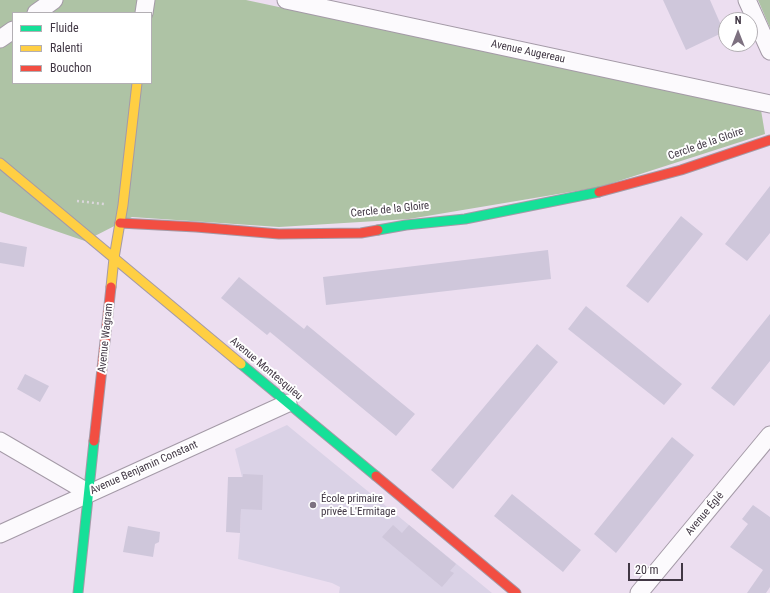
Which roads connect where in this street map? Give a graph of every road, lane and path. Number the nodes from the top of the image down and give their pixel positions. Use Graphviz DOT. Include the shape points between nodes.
graph roads {
  1 [pos="54,0"];
  2 [pos="146,0"];
  3 [pos="286,0"];
  4 [pos="747,0"];
  5 [pos="37,12"];
  6 [pos="144,12"];
  7 [pos="12,31"];
  8 [pos="0,39"];
  9 [pos="770,51"];
  10 [pos="137,84"];
  11 [pos="770,104"];
  12 [pos="770,140"];
  13 [pos="0,163"];
  14 [pos="71,201"];
  15 [pos="123,206"];
  16 [pos="120,223"];
  17 [pos="114,258"];
  18 [pos="288,403"];
  19 [pos="770,435"];
  20 [pos="0,441"];
  21 [pos="89,493"];
  22 [pos="0,534"];
  23 [pos="78,593"];
  24 [pos="516,593"];
  25 [pos="639,593"];
  1 -- 5 [label="street"];
  2 -- 6 [label="street"];
  3 -- 11 [label="street, Avenue Augereau"];
  4 -- 9 [label="street"];
  7 -- 8 [label="street"];
  10 -- 15 [label="street, Avenue Wagram"];
  12 -- 16 [label="street" via="681,170 605,191 465,219 406,225 362,233 279,234"];
  13 -- 17 [label="street, Avenue Montesquieu"];
  14 -- 15 [label="path"];
  15 -- 16 [label="street, Avenue Wagram"];
  16 -- 17 [label="street, Avenue Wagram"];
  17 -- 18 [label="street, Avenue Montesquieu"];
  17 -- 21 [label="street, Avenue Wagram"];
  18 -- 21 [label="street, Avenue Benjamin Constant"];
  18 -- 24 [label="street, Avenue Montesquieu"];
  19 -- 25 [label="street, Avenue Églé"];
  20 -- 21 [label="street"];
  21 -- 22 [label="street, Avenue Benjamin Constant"];
  21 -- 23 [label="street, Avenue Wagram"];
}
